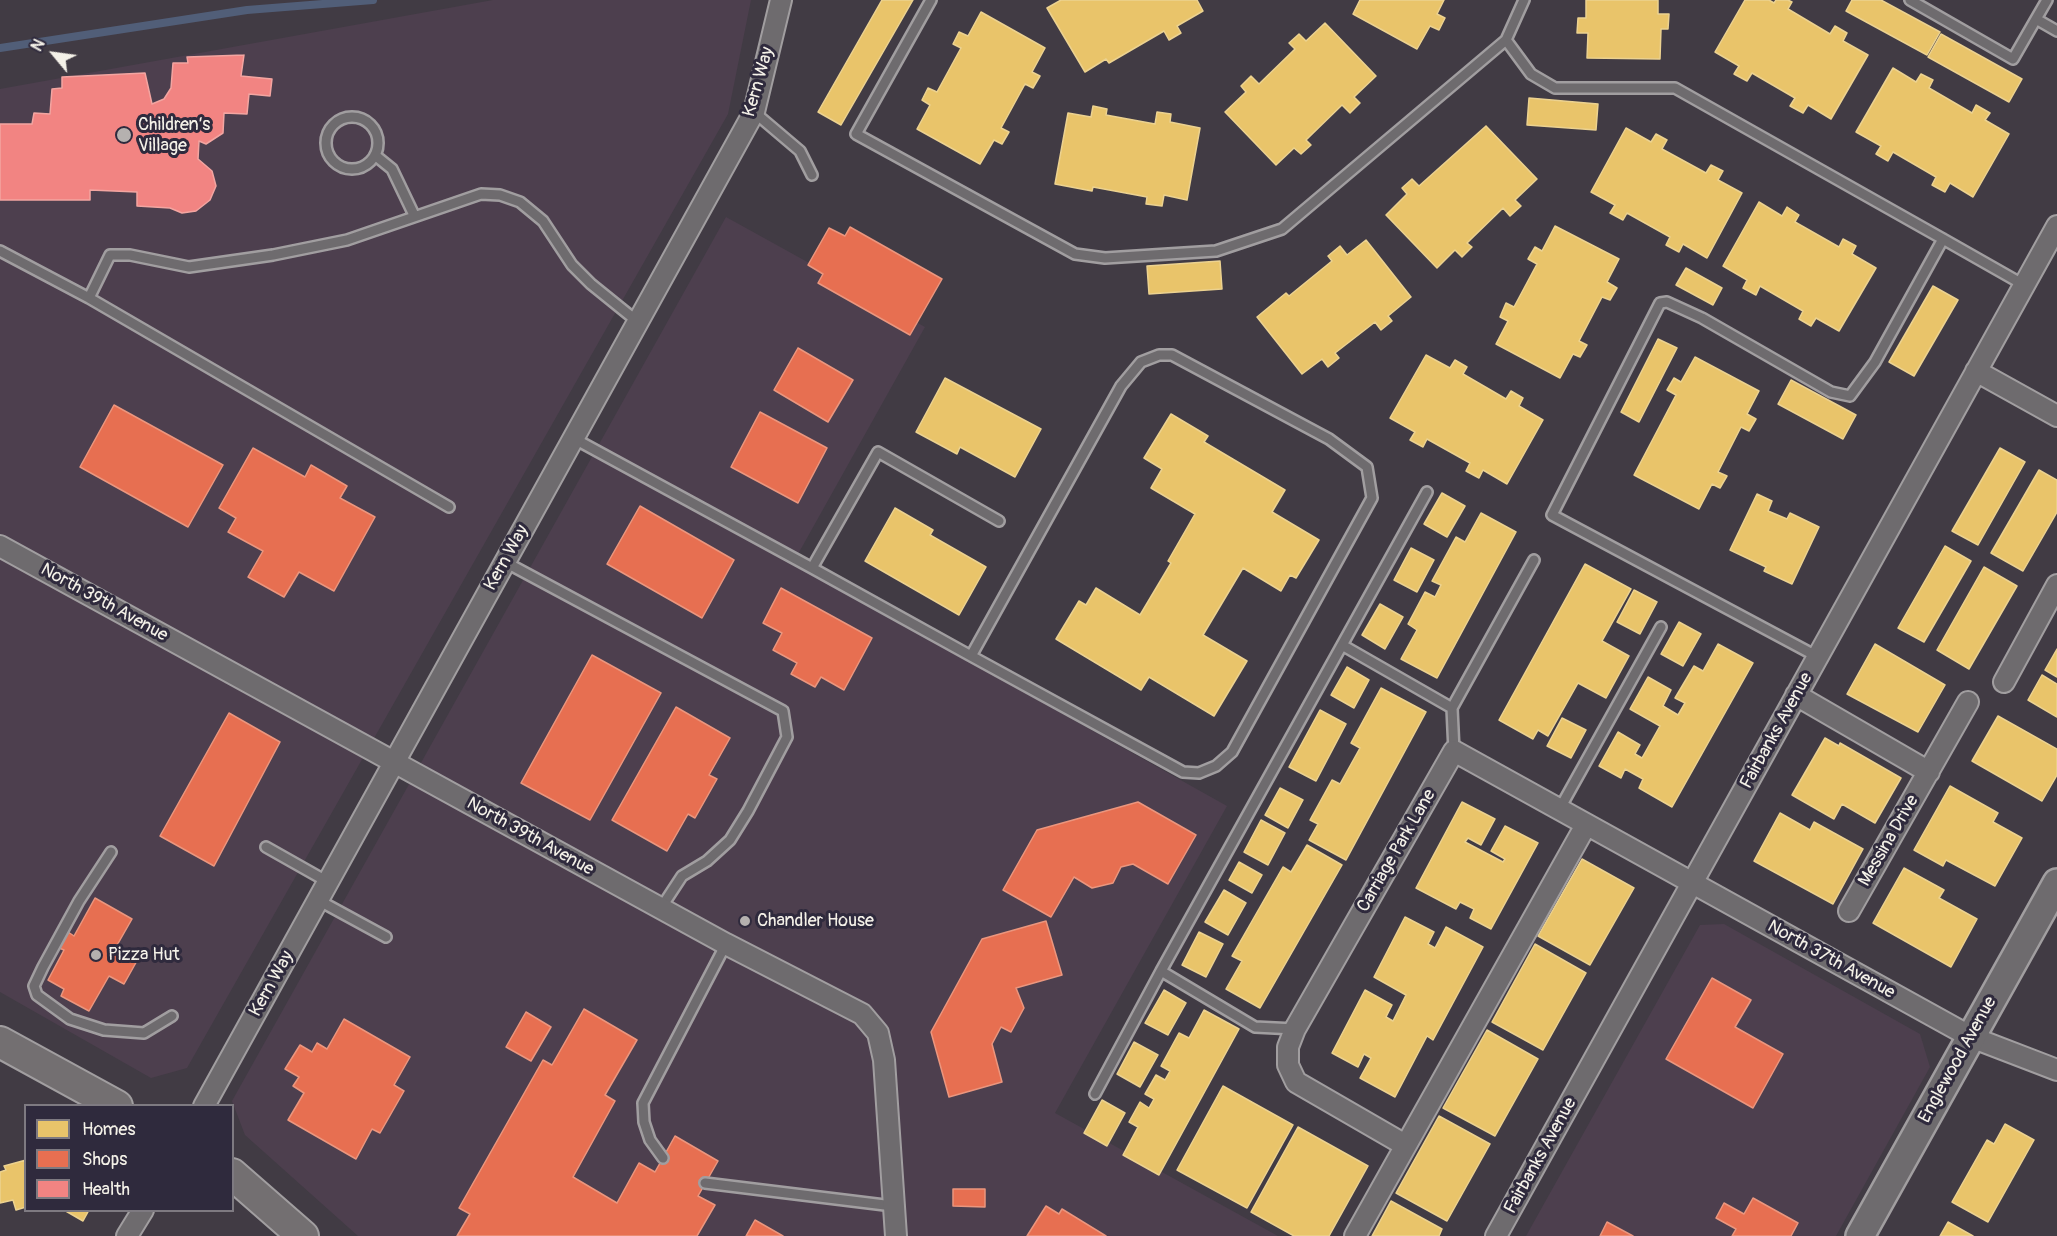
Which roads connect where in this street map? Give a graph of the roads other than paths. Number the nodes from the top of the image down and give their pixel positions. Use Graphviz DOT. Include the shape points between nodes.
graph roads {
  1 [pos="781,0"];
  2 [pos="931,0"];
  3 [pos="1524,0"];
  4 [pos="1910,0"];
  5 [pos="2047,0"];
  6 [pos="2036,19"];
  7 [pos="2057,31"];
  8 [pos="1506,40"];
  9 [pos="754,112"];
  10 [pos="376,156"];
  11 [pos="812,175"];
  12 [pos="414,215"];
  13 [pos="2057,226"];
  14 [pos="1942,239"];
  15 [pos="0,251"];
  16 [pos="2024,285"];
  17 [pos="89,298"];
  18 [pos="638,322"];
  19 [pos="1976,371"];
  20 [pos="2057,416"];
  21 [pos="573,438"];
  22 [pos="1427,492"];
  23 [pos="449,507"];
  24 [pos="999,521"];
  25 [pos="0,546"];
  26 [pos="1534,560"];
  27 [pos="505,562"];
  28 [pos="812,568"];
  29 [pos="2057,585"];
  30 [pos="1661,627"];
  31 [pos="1342,645"];
  32 [pos="971,656"];
  33 [pos="1818,657"];
  34 [pos="2004,681"];
  35 [pos="1796,695"];
  36 [pos="1968,702"];
  37 [pos="1452,708"];
  38 [pos="1454,751"];
  39 [pos="394,762"];
  40 [pos="1929,772"];
  41 [pos="1559,810"];
  42 [pos="1586,825"];
  43 [pos="266,847"];
  44 [pos="111,852"];
  45 [pos="328,882"];
  46 [pos="2057,883"];
  47 [pos="1692,884"];
  48 [pos="318,900"];
  49 [pos="661,908"];
  50 [pos="1849,911"];
  51 [pos="386,937"];
  52 [pos="726,944"];
  53 [pos="1161,971"];
  54 [pos="172,1017"];
  55 [pos="1295,1029"];
  56 [pos="1971,1037"];
  57 [pos="0,1042"];
  58 [pos="2057,1070"];
  59 [pos="1095,1094"];
  60 [pos="113,1104"];
  61 [pos="205,1104"];
  62 [pos="1405,1145"];
  63 [pos="663,1158"];
  64 [pos="234,1176"];
  65 [pos="705,1183"];
  66 [pos="893,1206"];
  67 [pos="141,1212"];
  68 [pos="127,1236"];
  69 [pos="303,1236"];
  70 [pos="896,1236"];
  71 [pos="1355,1236"];
  72 [pos="1496,1236"];
  73 [pos="1860,1236"];
  1 -- 9 [label="street, Kern Way"];
  2 -- 8 [label="lane" via="856,134 1075,254 1106,258 1216,251 1282,229"];
  3 -- 8 [label="lane"];
  4 -- 6 [label="lane" via="2013,59"];
  5 -- 6 [label="lane"];
  6 -- 7 [label="lane"];
  8 -- 14 [label="lane" via="1532,74 1555,88 1675,88"];
  9 -- 11 [label="lane" via="800,151"];
  9 -- 18 [label="street, Kern Way"];
  10 -- 10 [label="lane" via="378,136 365,120 345,118 329,131 327,151 340,167 360,169"];
  10 -- 12 [label="lane" via="392,169"];
  12 -- 17 [label="lane" via="347,240 189,267 111,255"];
  12 -- 18 [label="lane" via="480,194 520,202 543,222 572,265"];
  13 -- 16 [label="street, Fairbanks Avenue"];
  14 -- 16 [label="lane"];
  14 -- 33 [label="lane" via="1875,362 1850,396 1831,392 1702,318 1667,302 1660,303 1552,515"];
  15 -- 17 [label="lane"];
  16 -- 19 [label="street, Fairbanks Avenue"];
  17 -- 23 [label="lane"];
  18 -- 21 [label="street, Kern Way"];
  19 -- 20 [label="street"];
  19 -- 33 [label="street, Fairbanks Avenue"];
  21 -- 27 [label="street, Kern Way"];
  21 -- 28 [label="lane"];
  22 -- 31 [label="lane"];
  24 -- 28 [label="lane" via="879,452"];
  25 -- 39 [label="street, North 39th Avenue"];
  26 -- 37 [label="lane"];
  27 -- 39 [label="street, Kern Way"];
  27 -- 49 [label="lane" via="783,711 787,737 730,840 682,876"];
  28 -- 32 [label="lane"];
  29 -- 34 [label="street"];
  30 -- 41 [label="lane"];
  31 -- 37 [label="lane"];
  31 -- 53 [label="lane"];
  32 -- 32 [label="lane" via="1183,772 1199,773 1216,766 1232,752 1372,498 1367,467 1329,439 1172,355 1141,362 1121,386"];
  33 -- 35 [label="street, Fairbanks Avenue"];
  35 -- 40 [label="street"];
  35 -- 47 [label="street, Fairbanks Avenue"];
  36 -- 40 [label="street, Messina Drive"];
  37 -- 38 [label="lane"];
  38 -- 41 [label="street"];
  38 -- 55 [label="street, Carriage Park Lane"];
  39 -- 45 [label="street, Kern Way"];
  39 -- 49 [label="street, North 39th Avenue"];
  40 -- 50 [label="street, Messina Drive"];
  41 -- 42 [label="street"];
  42 -- 47 [label="street"];
  42 -- 62 [label="street"];
  43 -- 45 [label="lane"];
  44 -- 54 [label="lane" via="43,967 34,986 37,995 70,1019 104,1030 144,1033"];
  45 -- 48 [label="street, Kern Way"];
  46 -- 56 [label="street, Englewood Avenue"];
  47 -- 56 [label="street, North 37th Avenue"];
  47 -- 72 [label="street, Fairbanks Avenue"];
  48 -- 51 [label="lane"];
  48 -- 61 [label="street, Kern Way"];
  49 -- 52 [label="street, North 39th Avenue"];
  52 -- 63 [label="lane" via="643,1103 650,1140"];
  52 -- 66 [label="street, North 39th Avenue" via="862,1014 878,1033 884,1060"];
  53 -- 55 [label="lane" via="1255,1027"];
  53 -- 59 [label="lane"];
  55 -- 62 [label="street, Carriage Park Lane" via="1288,1047 1288,1065 1296,1082"];
  56 -- 58 [label="street, North 37th Avenue"];
  56 -- 73 [label="street, Englewood Avenue"];
  57 -- 60 [label="main road"];
  62 -- 71 [label="street"];
  64 -- 69 [label="main road"];
  65 -- 66 [label="lane"];
  66 -- 70 [label="street, North 39th Avenue"];
  67 -- 68 [label="street"];
}
